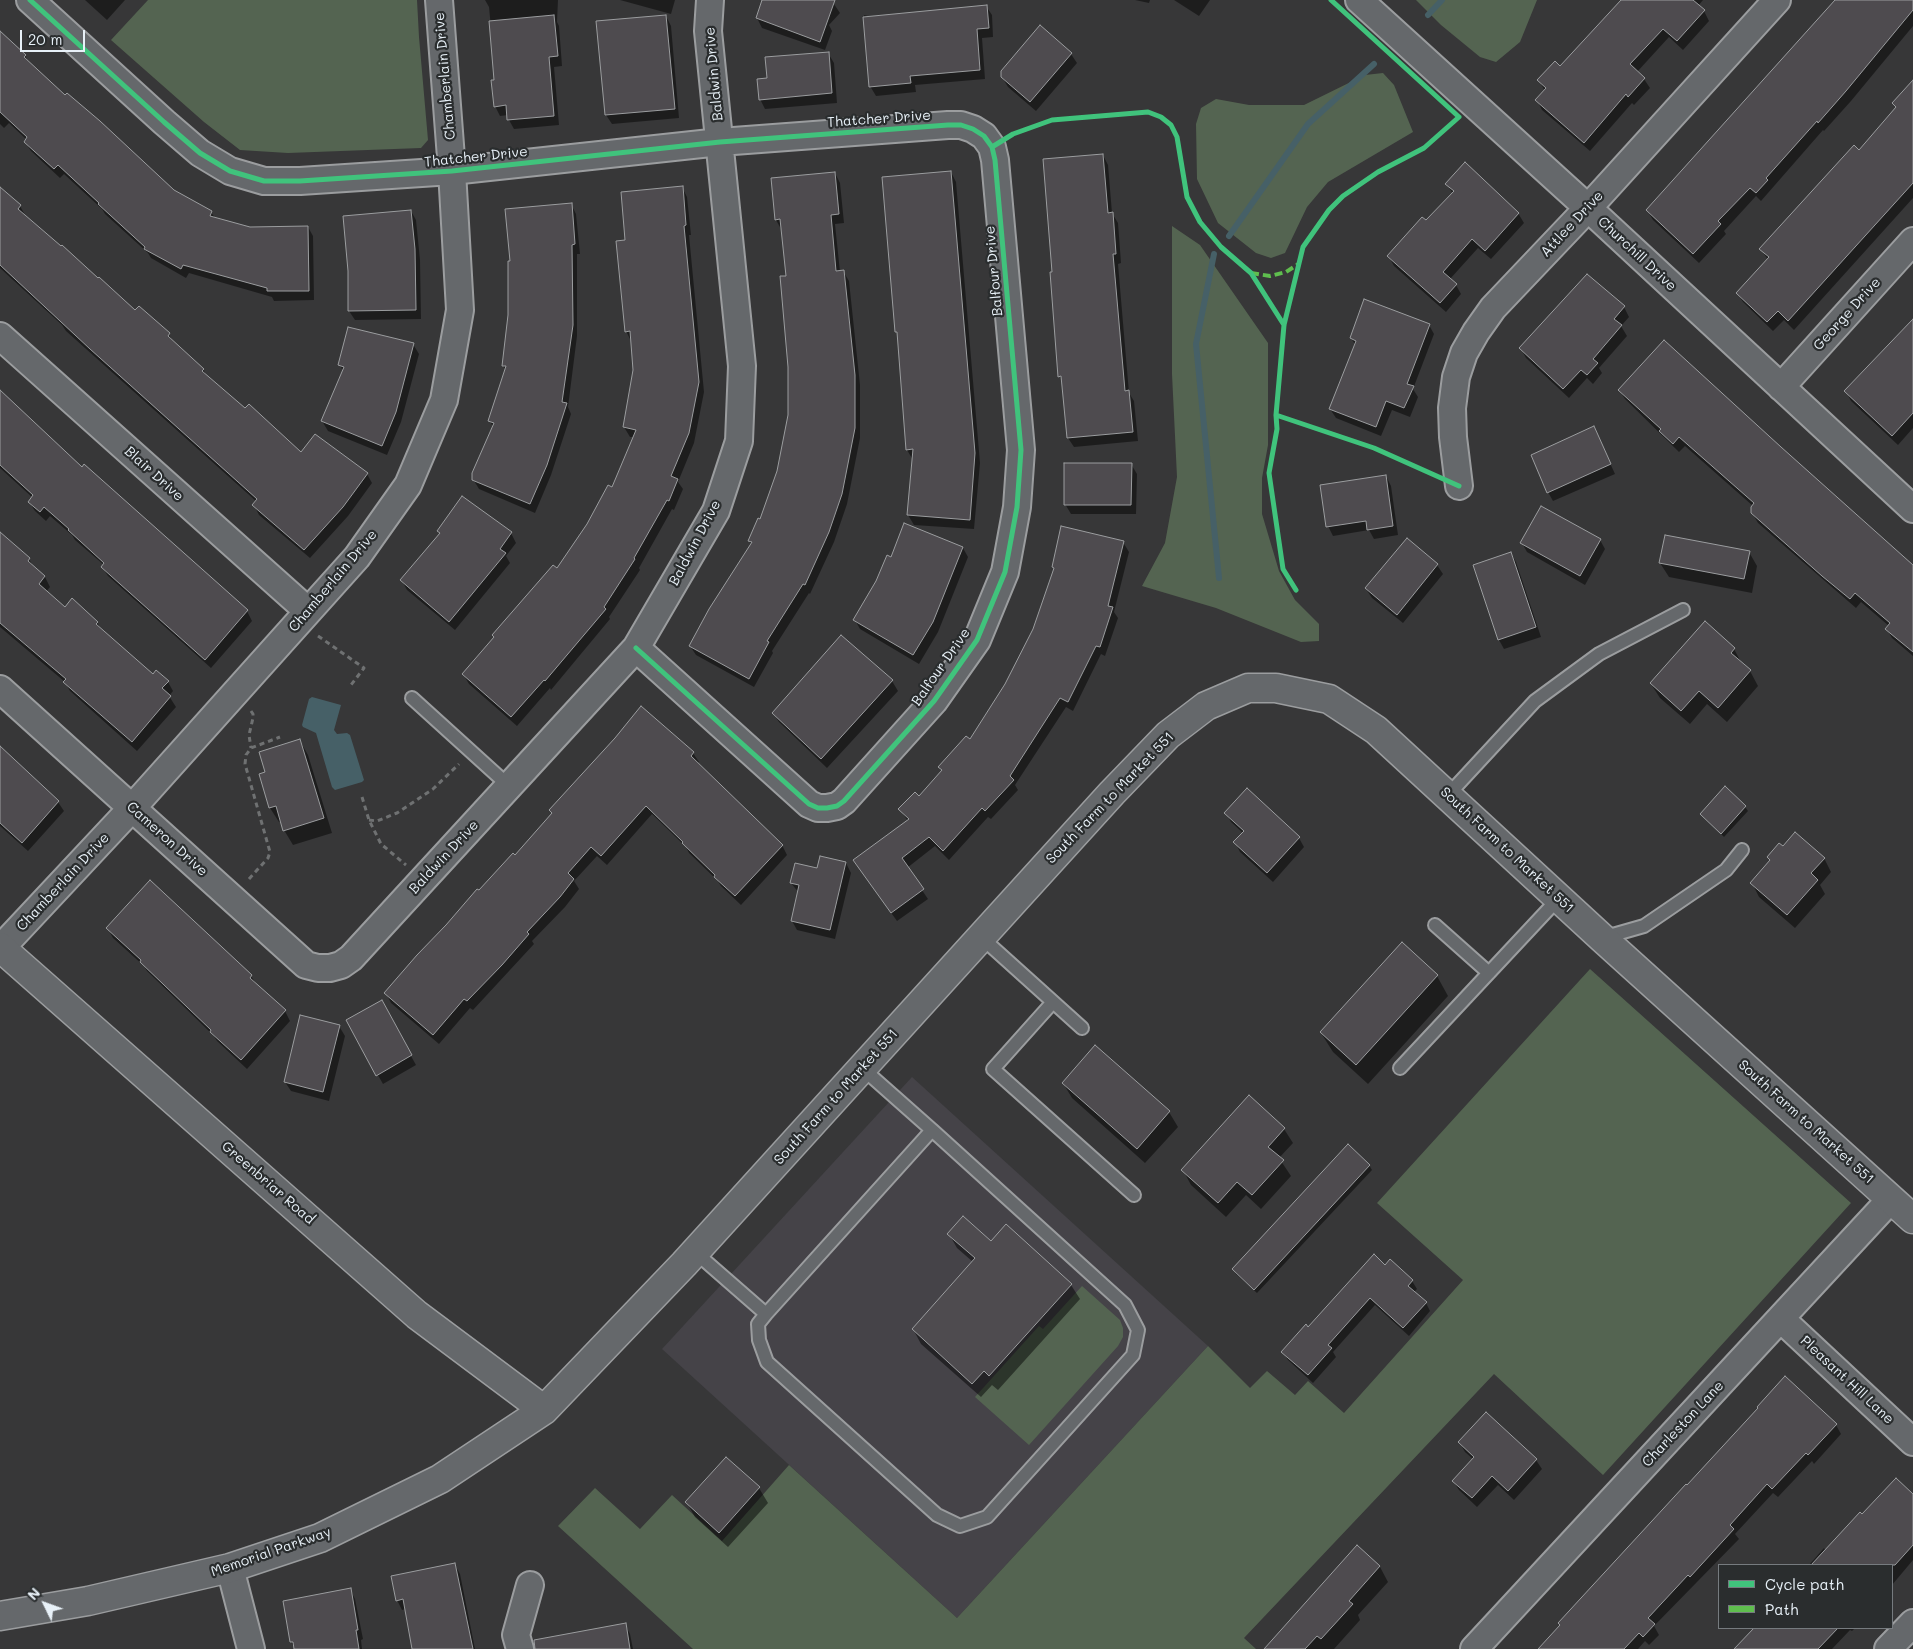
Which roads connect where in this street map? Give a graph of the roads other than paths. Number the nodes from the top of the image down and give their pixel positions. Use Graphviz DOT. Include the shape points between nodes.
graph roads {
  1 [pos="30,0"];
  2 [pos="439,0"];
  3 [pos="710,0"];
  4 [pos="1359,0"];
  5 [pos="1777,0"];
  6 [pos="984,136"];
  7 [pos="720,142"];
  8 [pos="452,171"];
  9 [pos="1588,208"];
  10 [pos="1913,241"];
  11 [pos="0,336"];
  12 [pos="1781,387"];
  13 [pos="1459,486"];
  14 [pos="1913,509"];
  15 [pos="1683,610"];
  16 [pos="308,611"];
  17 [pos="636,648"];
  18 [pos="0,689"];
  19 [pos="412,698"];
  20 [pos="509,786"];
  21 [pos="1448,795"];
  22 [pos="132,808"];
  23 [pos="1742,850"];
  24 [pos="1559,898"];
  25 [pos="1435,925"];
  26 [pos="981,937"];
  27 [pos="1602,938"];
  28 [pos="0,948"];
  29 [pos="341,965"];
  30 [pos="1489,973"];
  31 [pos="1053,1002"];
  32 [pos="1082,1028"];
  33 [pos="862,1068"];
  34 [pos="1400,1068"];
  35 [pos="932,1130"];
  36 [pos="1134,1195"];
  37 [pos="1892,1199"];
  38 [pos="1913,1218"];
  39 [pos="695,1252"];
  40 [pos="766,1314"];
  41 [pos="1781,1319"];
  42 [pos="544,1410"];
  43 [pos="1913,1442"];
  44 [pos="230,1568"];
  45 [pos="530,1585"];
  46 [pos="0,1616"];
  47 [pos="1913,1623"];
  48 [pos="251,1649"];
  49 [pos="520,1649"];
  50 [pos="1474,1649"];
  51 [pos="1888,1649"];
  1 -- 8 [label="street, Thatcher Drive" via="200,153 230,171 264,181 300,182"];
  2 -- 8 [label="street, Chamberlain Drive"];
  3 -- 7 [label="street, Baldwin Drive" via="708,30"];
  4 -- 9 [label="street, Churchill Drive"];
  5 -- 9 [label="street, Attlee Drive"];
  6 -- 7 [label="street, Thatcher Drive" via="961,125 948,125"];
  6 -- 17 [label="street, Balfour Drive" via="992,147 995,160 1020,450 1017,507 1005,572 977,640 934,701 844,801 827,808 809,804"];
  7 -- 8 [label="street, Thatcher Drive"];
  7 -- 17 [label="street, Baldwin Drive" via="742,366 739,441 716,511"];
  8 -- 16 [label="street, Chamberlain Drive" via="460,310 444,400 408,485 357,557"];
  9 -- 12 [label="street, Churchill Drive"];
  9 -- 13 [label="street, Attlee Drive" via="1493,308 1464,353 1456,377 1452,408"];
  10 -- 12 [label="street, George Drive"];
  11 -- 16 [label="street, Blair Drive"];
  12 -- 14 [label="street, Churchill Drive"];
  15 -- 21 [label="lane" via="1599,654 1536,701"];
  16 -- 22 [label="street, Chamberlain Drive"];
  17 -- 20 [label="street, Baldwin Drive"];
  18 -- 22 [label="street, Cameron Drive"];
  19 -- 20 [label="lane"];
  20 -- 29 [label="street, Baldwin Drive" via="351,958"];
  21 -- 24 [label="main road, South Farm to Market 551"];
  21 -- 26 [label="main road, South Farm to Market 551" via="1376,730 1329,699 1276,688 1248,688 1206,706 1168,736"];
  22 -- 28 [label="street, Chamberlain Drive"];
  22 -- 29 [label="street, Cameron Drive" via="306,964 324,968"];
  23 -- 27 [label="lane" via="1726,870 1644,926"];
  24 -- 27 [label="main road, South Farm to Market 551"];
  24 -- 30 [label="lane"];
  25 -- 30 [label="lane"];
  26 -- 31 [label="lane"];
  26 -- 33 [label="main road, South Farm to Market 551"];
  27 -- 37 [label="main road, South Farm to Market 551"];
  28 -- 42 [label="main road, Greenbriar Road" via="417,1315"];
  30 -- 34 [label="lane"];
  31 -- 32 [label="lane"];
  31 -- 36 [label="lane" via="993,1069"];
  33 -- 35 [label="lane"];
  33 -- 39 [label="main road, South Farm to Market 551"];
  35 -- 40 [label="lane"];
  35 -- 40 [label="lane" via="1126,1305 1138,1330 1133,1355 987,1518 960,1526 937,1515 767,1362 759,1340 758,1324"];
  37 -- 38 [label="main road, South Farm to Market 551"];
  37 -- 41 [label="street, Charleston Lane"];
  39 -- 40 [label="lane"];
  39 -- 42 [label="main road, South Farm to Market 551"];
  41 -- 43 [label="street, Pleasant Hill Lane"];
  41 -- 50 [label="street, Charleston Lane"];
  42 -- 44 [label="main road, Memorial Parkway" via="440,1479 320,1538"];
  44 -- 46 [label="main road, Memorial Parkway" via="88,1601"];
  44 -- 48 [label="street"];
  45 -- 49 [label="street" via="516,1635"];
  47 -- 51 [label="street"];
}
